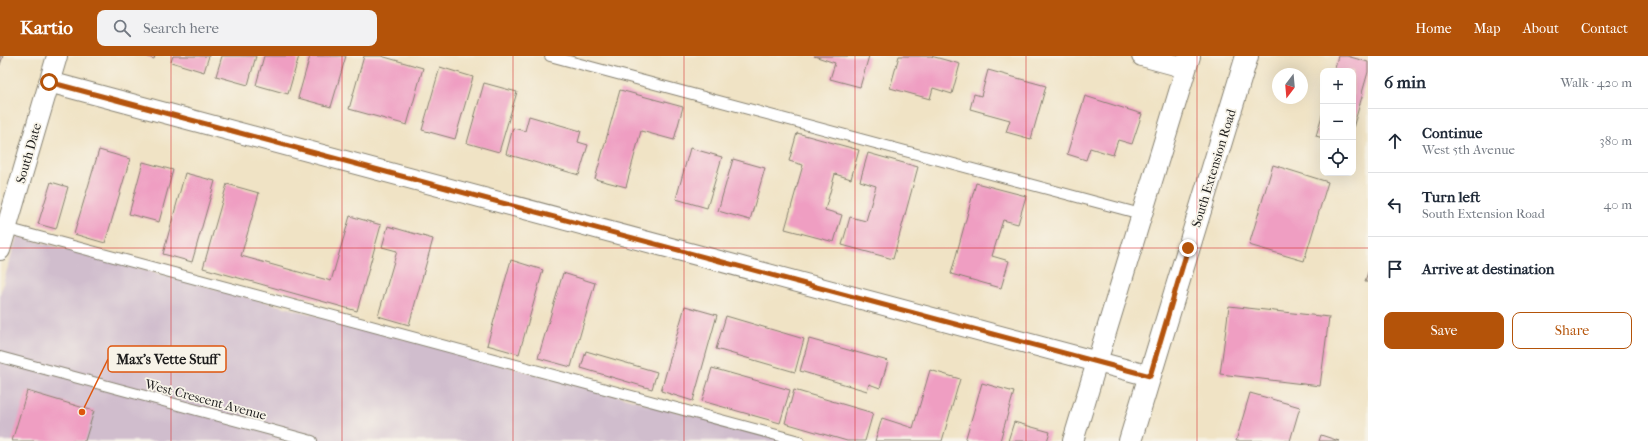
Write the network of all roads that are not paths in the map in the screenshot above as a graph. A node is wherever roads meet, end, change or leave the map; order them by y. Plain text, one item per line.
1 (57, 56) edge
2 (550, 56) edge
3 (1142, 56) edge
4 (1247, 56) edge
5 (1188, 62) edge
6 (49, 82) junction
7 (1141, 214) junction
8 (6, 228) junction
9 (0, 250) edge
10 (0, 357) edge
11 (1097, 361) junction
12 (1150, 376) junction
13 (312, 441) edge
14 (799, 441) edge
15 (1073, 441) edge
16 (1130, 441) edge

1 - 6 street, South Date
2 - 7 lane
3 - 5 street
4 - 12 street, South Extension Road
5 - 7 street
6 - 8 street, South Date
6 - 11 street
7 - 11 street
8 - 9 street, South Date
8 - 14 lane
10 - 13 lane, West Crescent Avenue
11 - 12 street
11 - 15 street
12 - 16 street, South Extension Road

